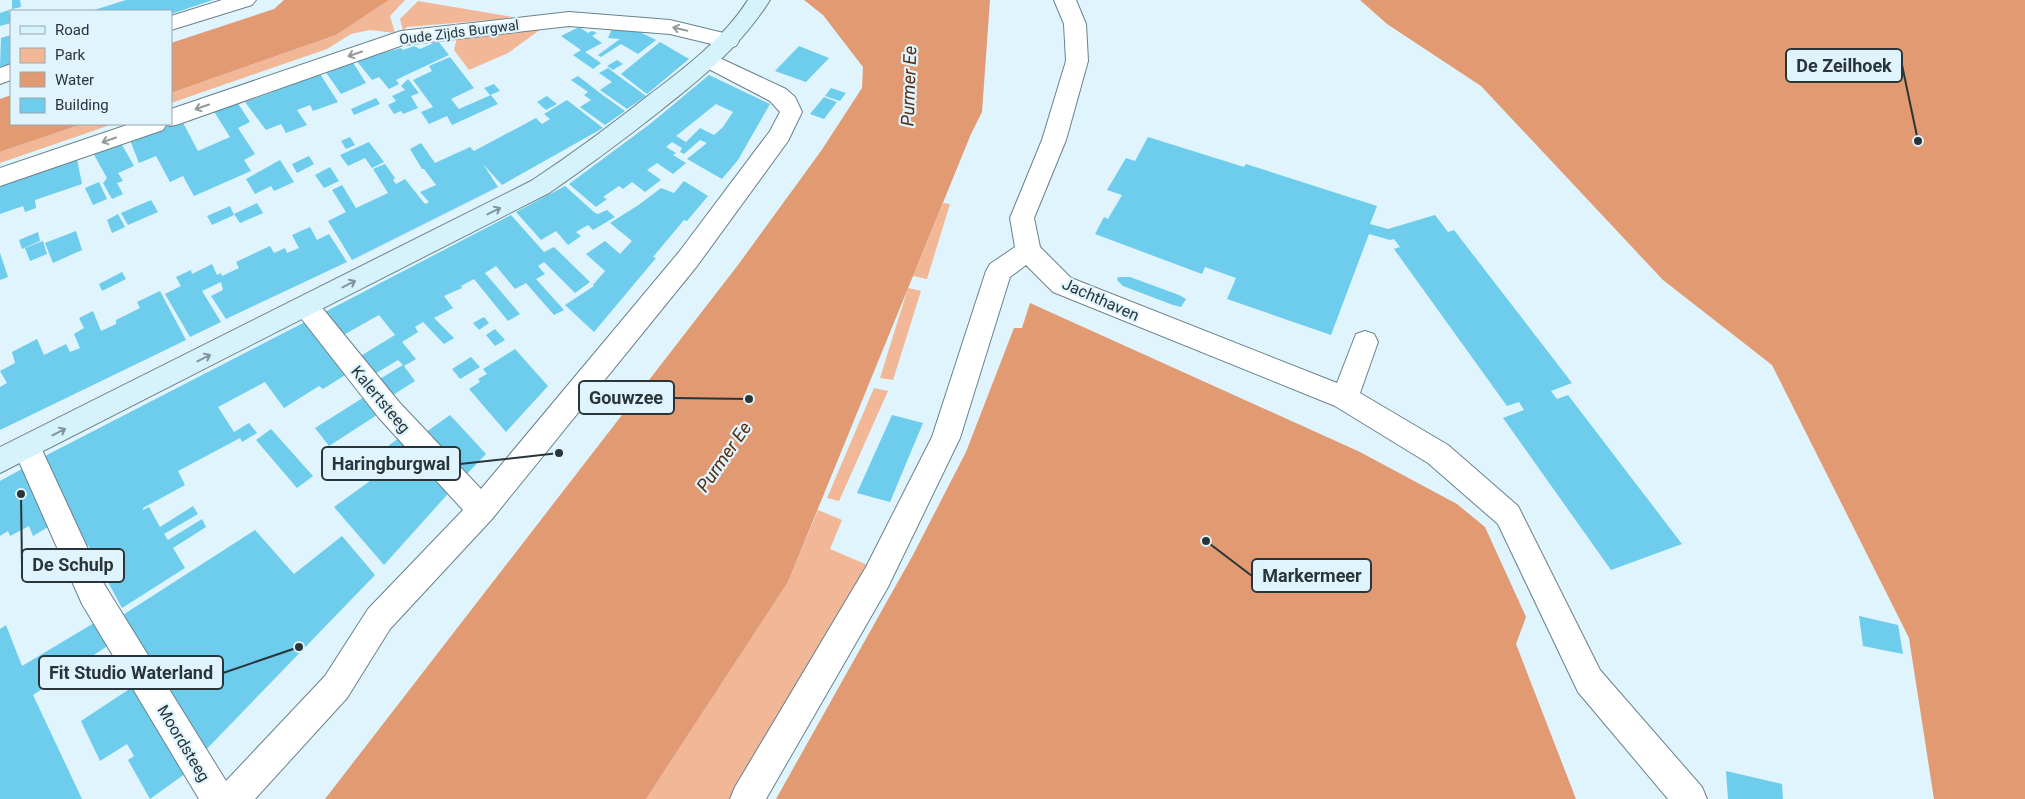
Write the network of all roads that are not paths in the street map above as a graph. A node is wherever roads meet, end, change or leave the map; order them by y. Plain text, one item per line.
1 (245, 0) edge
2 (759, 0) edge
3 (1065, 0) edge
4 (172, 23) edge
5 (728, 41) junction
6 (709, 60) junction
7 (172, 118) edge
8 (152, 125) edge
9 (0, 177) edge
10 (1028, 252) junction
11 (306, 306) junction
12 (1365, 342) dead end
13 (1345, 398) junction
14 (27, 448) junction
15 (0, 461) edge
16 (482, 510) junction
17 (218, 799) edge
18 (232, 799) edge
19 (747, 799) edge
20 (1690, 799) edge

1 - 4 street
2 - 5 street
3 - 10 street
5 - 6 street
5 -> 7 street, Oude Zijds Burgwal
11 -> 6 street
6 - 16 street
8 -> 9 street
10 - 13 street, Jachthaven
10 - 19 street
14 -> 11 street
11 - 16 street, Kalertsteeg
12 - 13 street
13 - 20 street, Jachthaven
14 - 15 street
14 - 17 street, Moordsteeg
16 - 18 street

